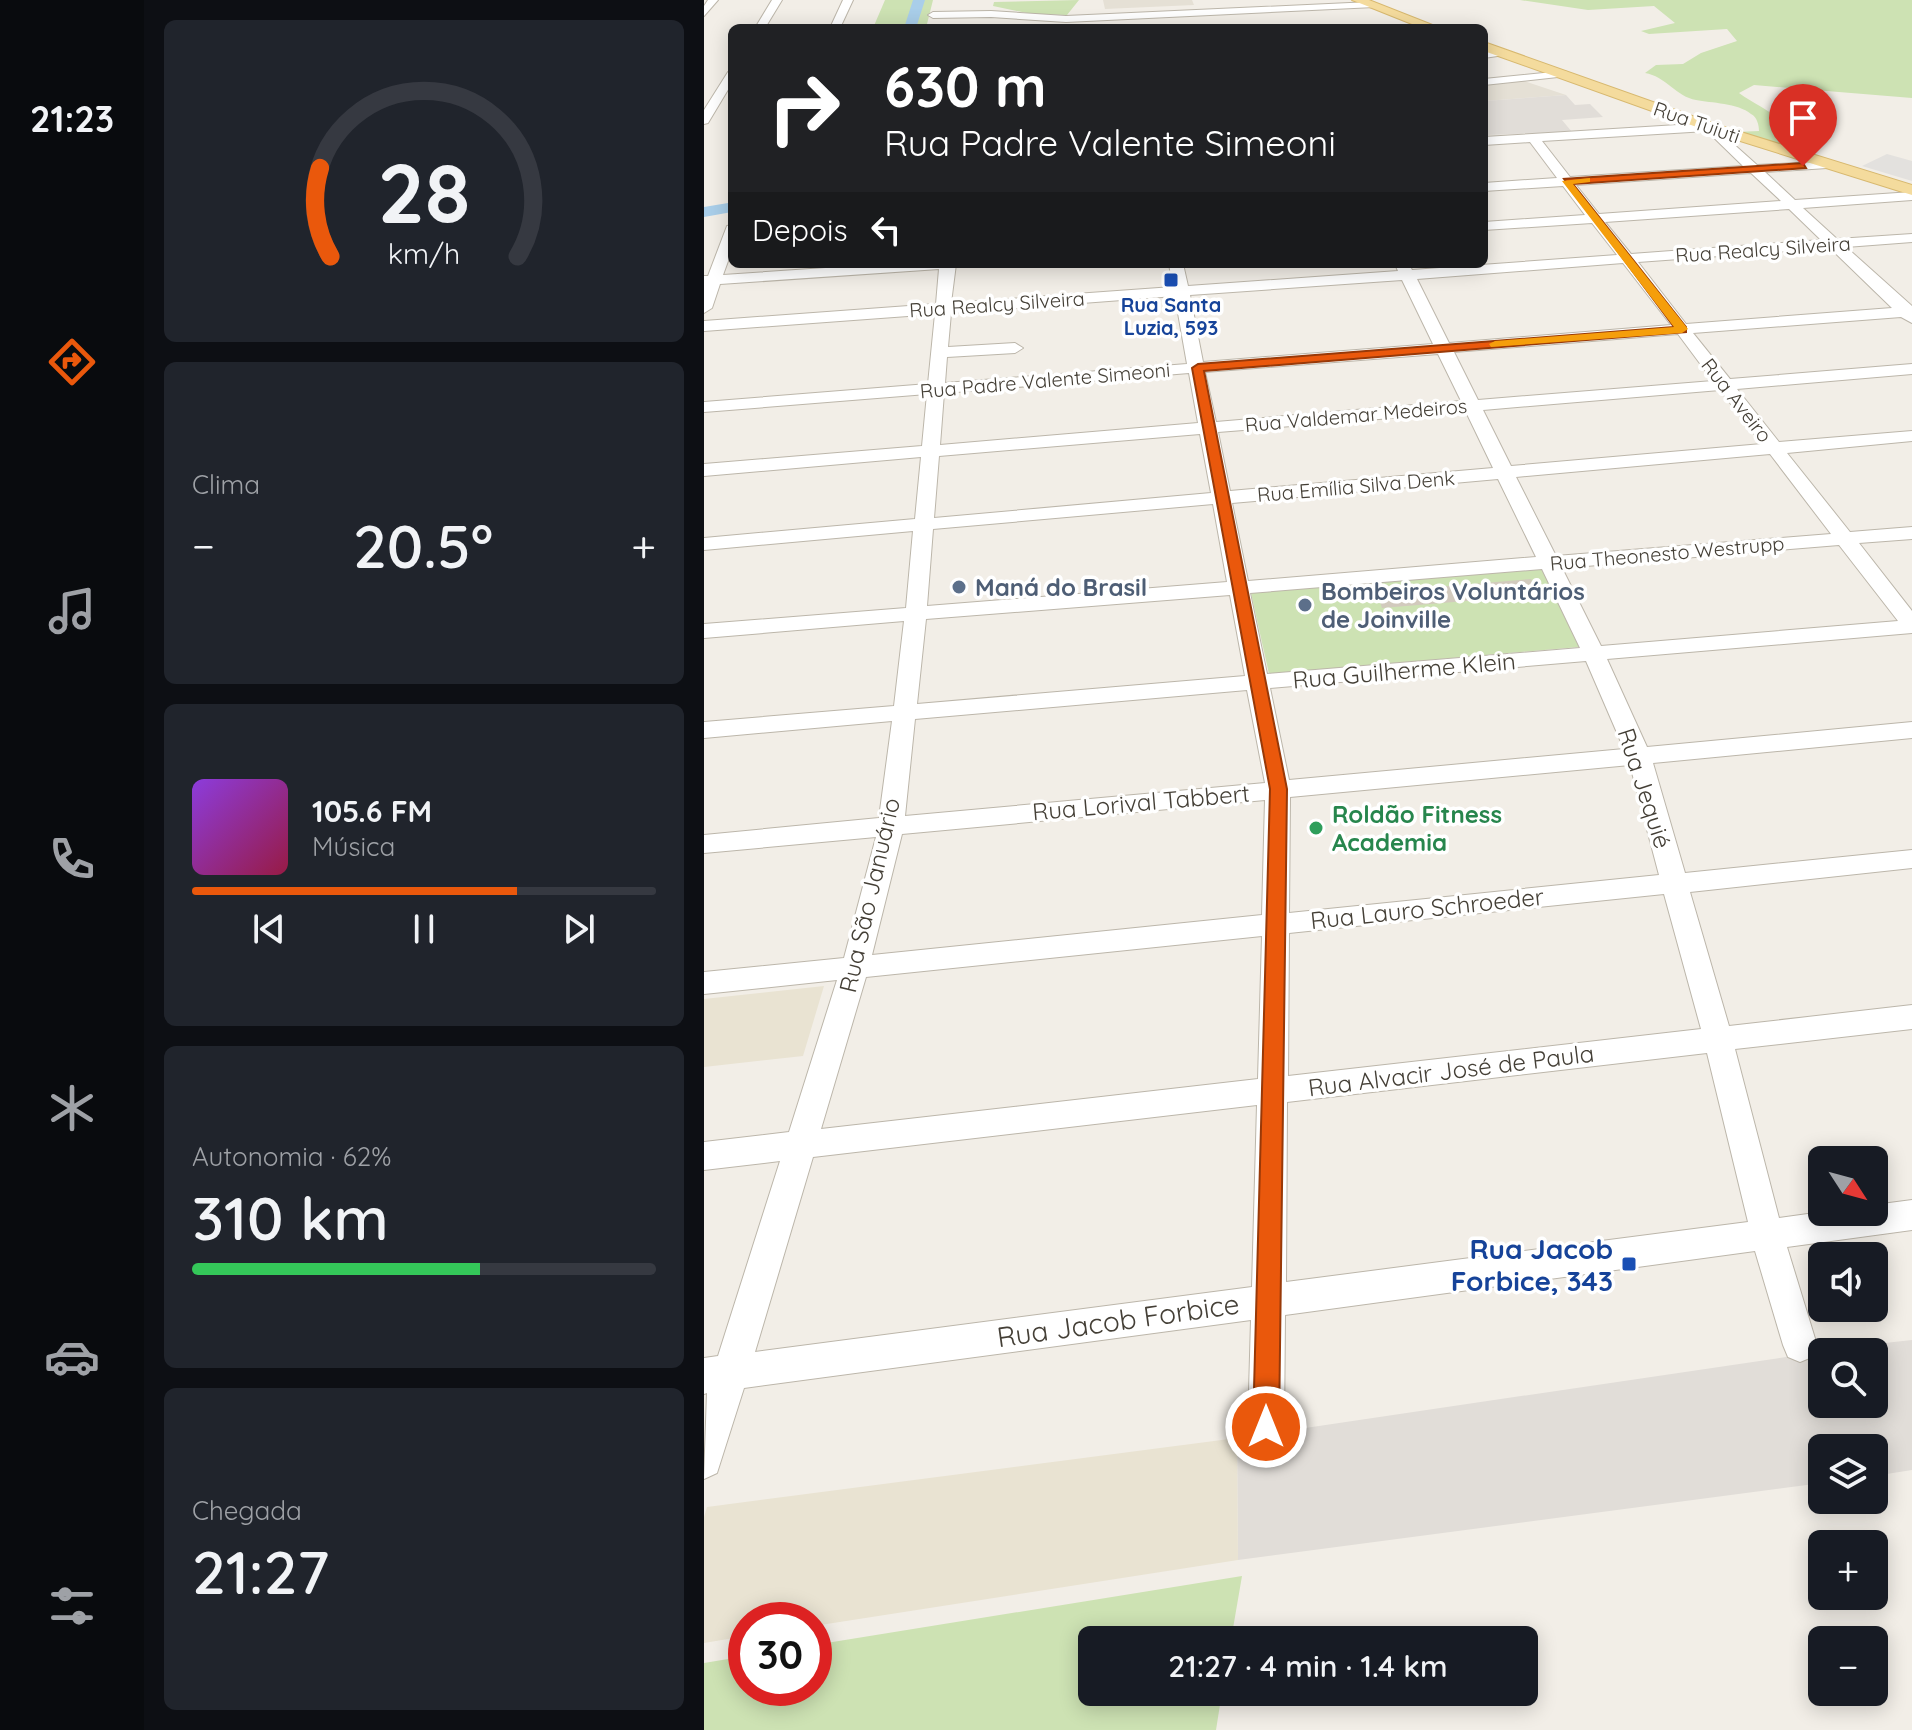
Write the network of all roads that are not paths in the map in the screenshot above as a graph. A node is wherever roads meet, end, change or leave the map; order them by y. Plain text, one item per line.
1 (713, 0) edge
2 (777, 0) edge
3 (848, 0) edge
4 (1358, 0) edge
5 (951, 2) dead end
6 (1371, 5) junction
7 (935, 9) junction
8 (704, 13) edge
9 (1116, 18) edge
10 (762, 24) edge
11 (837, 24) edge
12 (930, 24) edge
13 (1423, 24) edge
14 (1488, 47) edge
15 (1506, 54) junction
16 (1488, 55) edge
17 (1563, 74) junction
18 (728, 82) edge
19 (1488, 82) edge
20 (704, 120) edge
21 (1710, 127) junction
22 (1533, 138) junction
23 (1488, 141) edge
24 (1827, 164) junction
25 (1755, 169) junction
26 (1567, 181) junction
27 (1488, 187) edge
28 (1912, 190) edge
29 (1912, 196) edge
30 (1792, 204) junction
31 (1595, 218) junction
32 (1488, 226) edge
33 (727, 236) edge
34 (1912, 238) edge
35 (1834, 244) junction
36 (1627, 259) junction
37 (1488, 265) edge
38 (892, 268) edge
39 (948, 268) edge
40 (1177, 268) edge
41 (1427, 268) edge
42 (1405, 269) edge
43 (709, 281) edge
44 (1182, 291) junction
45 (704, 308) edge
46 (943, 308) junction
47 (1910, 314) edge
48 (704, 326) edge
49 (1682, 329) junction
50 (1015, 348) dead end
51 (1444, 348) junction
52 (939, 353) junction
53 (1198, 368) junction
54 (1912, 369) edge
55 (1725, 385) junction
56 (936, 389) junction
57 (1472, 406) junction
58 (704, 407) edge
59 (1209, 428) junction
60 (1912, 436) edge
61 (1775, 448) junction
62 (931, 451) junction
63 (704, 470) edge
64 (1505, 472) junction
65 (1223, 497) junction
66 (924, 524) junction
67 (1912, 533) edge
68 (1845, 539) junction
69 (704, 544) edge
70 (1550, 562) junction
71 (1241, 588) junction
72 (916, 614) junction
73 (1912, 626) edge
74 (704, 631) edge
75 (1594, 654) junction
76 (1260, 682) junction
77 (904, 713) junction
78 (704, 730) edge
79 (1912, 730) edge
80 (1639, 755) junction
81 (1278, 789) junction
82 (891, 826) junction
83 (704, 844) edge
84 (1912, 859) edge
85 (1675, 883) junction
86 (1275, 924) junction
87 (855, 968) junction
88 (704, 983) edge
89 (1912, 1017) edge
90 (1718, 1039) junction
91 (1271, 1091) junction
92 (801, 1145) junction
93 (704, 1156) edge
94 (1912, 1215) edge
95 (1767, 1234) junction
96 (1267, 1301) junction
97 (1800, 1345) dead end
98 (718, 1374) edge
99 (1266, 1427) dead end
100 (704, 1460) edge

1 - 8 street
2 - 10 street
3 - 11 street
4 - 6 main road
5 - 7 street
6 - 9 street
6 - 13 main road
7 - 9 street
7 - 12 street
14 - 15 main road, Rua Tuiuti
15 - 16 street
15 - 17 main road, Rua Tuiuti
17 - 19 street
17 - 21 main road, Rua Tuiuti
18 - 20 street
21 - 22 street
21 - 24 main road, Rua Tuiuti
21 - 25 street
22 - 23 street
22 - 26 street, Rua Aveiro
24 - 25 street
24 - 28 main road, Rua Tuiuti
25 - 26 street
25 - 30 street
26 - 27 street
26 - 31 street, Rua Aveiro
29 - 30 street
30 - 31 street
30 - 35 street
31 - 32 street
31 - 36 street, Rua Aveiro
33 - 43 street
34 - 35 street, Rua Realcy Silveira
35 - 36 street, Rua Realcy Silveira
35 - 47 street
36 - 37 street, Rua Realcy Silveira
36 - 49 street, Rua Aveiro
38 - 43 street
39 - 46 street, Rua São Januário
40 - 44 street
41 - 42 street, Rua Realcy Silveira
42 - 44 street, Rua Realcy Silveira
42 - 51 street, Rua Jequié
43 - 45 street
44 - 46 street, Rua Realcy Silveira
44 - 53 street
46 - 48 street, Rua Realcy Silveira
46 - 52 street, Rua São Januário
47 - 49 street, Rua Padre Valente Simeoni
49 - 51 street, Rua Padre Valente Simeoni
49 - 55 street, Rua Aveiro
50 - 52 street
51 - 53 street, Rua Padre Valente Simeoni
51 - 57 street, Rua Jequié
52 - 56 street, Rua São Januário
53 - 56 street, Rua Padre Valente Simeoni
53 - 59 street
54 - 55 street, Rua Valdemar Medeiros
55 - 57 street, Rua Valdemar Medeiros
55 - 61 street, Rua Aveiro
56 - 58 street, Rua Padre Valente Simeoni
56 - 62 street, Rua São Januário
57 - 59 street, Rua Valdemar Medeiros
57 - 64 street, Rua Jequié
59 - 62 street, Rua Valdemar Medeiros
59 - 65 street
60 - 61 street, Rua Emília Silva Denk
61 - 64 street, Rua Emília Silva Denk
61 - 68 street, Rua Aveiro
62 - 63 street, Rua Valdemar Medeiros
62 - 66 street, Rua São Januário
64 - 65 street, Rua Emília Silva Denk
64 - 70 street, Rua Jequié
65 - 66 street, Rua Emília Silva Denk
65 - 71 street
66 - 69 street, Rua Emília Silva Denk
66 - 72 street, Rua São Januário
67 - 68 street, Rua Theonesto Westrupp
68 - 70 street, Rua Theonesto Westrupp
68 - 73 street, Rua Aveiro
70 - 71 street, Rua Theonesto Westrupp
70 - 75 street, Rua Jequié
71 - 72 street, Rua Theonesto Westrupp
71 - 76 street
72 - 74 street, Rua Theonesto Westrupp
72 - 77 street, Rua São Januário
73 - 75 street, Rua Guilherme Klein
75 - 76 street, Rua Guilherme Klein
75 - 80 street, Rua Jequié
76 - 77 street, Rua Guilherme Klein
76 - 81 street
77 - 78 street, Rua Guilherme Klein
77 - 82 street, Rua São Januário
79 - 80 street, Rua Lorival Tabbert
80 - 81 street, Rua Lorival Tabbert
80 - 85 street, Rua Jequié
81 - 82 street, Rua Lorival Tabbert
81 - 86 street
82 - 83 street, Rua Lorival Tabbert
82 - 87 street, Rua São Januário
84 - 85 street, Rua Lauro Schroeder
85 - 86 street, Rua Lauro Schroeder
85 - 90 street, Rua Jequié
86 - 87 street, Rua Lauro Schroeder
86 - 91 street
87 - 88 street, Rua Lauro Schroeder
87 - 92 street, Rua São Januário
89 - 90 street, Rua Alvacir José de Paula
90 - 91 street, Rua Alvacir José de Paula
90 - 95 street, Rua Jequié
91 - 92 street, Rua Alvacir José de Paula
91 - 96 street
92 - 93 street, Rua Alvacir José de Paula
92 - 98 street, Rua São Januário
94 - 95 street, Rua Jacob Forbice
95 - 96 street, Rua Jacob Forbice
95 - 97 street, Rua Jequié
96 - 98 street, Rua Jacob Forbice
96 - 99 street
98 - 100 street, Rua São Januário

